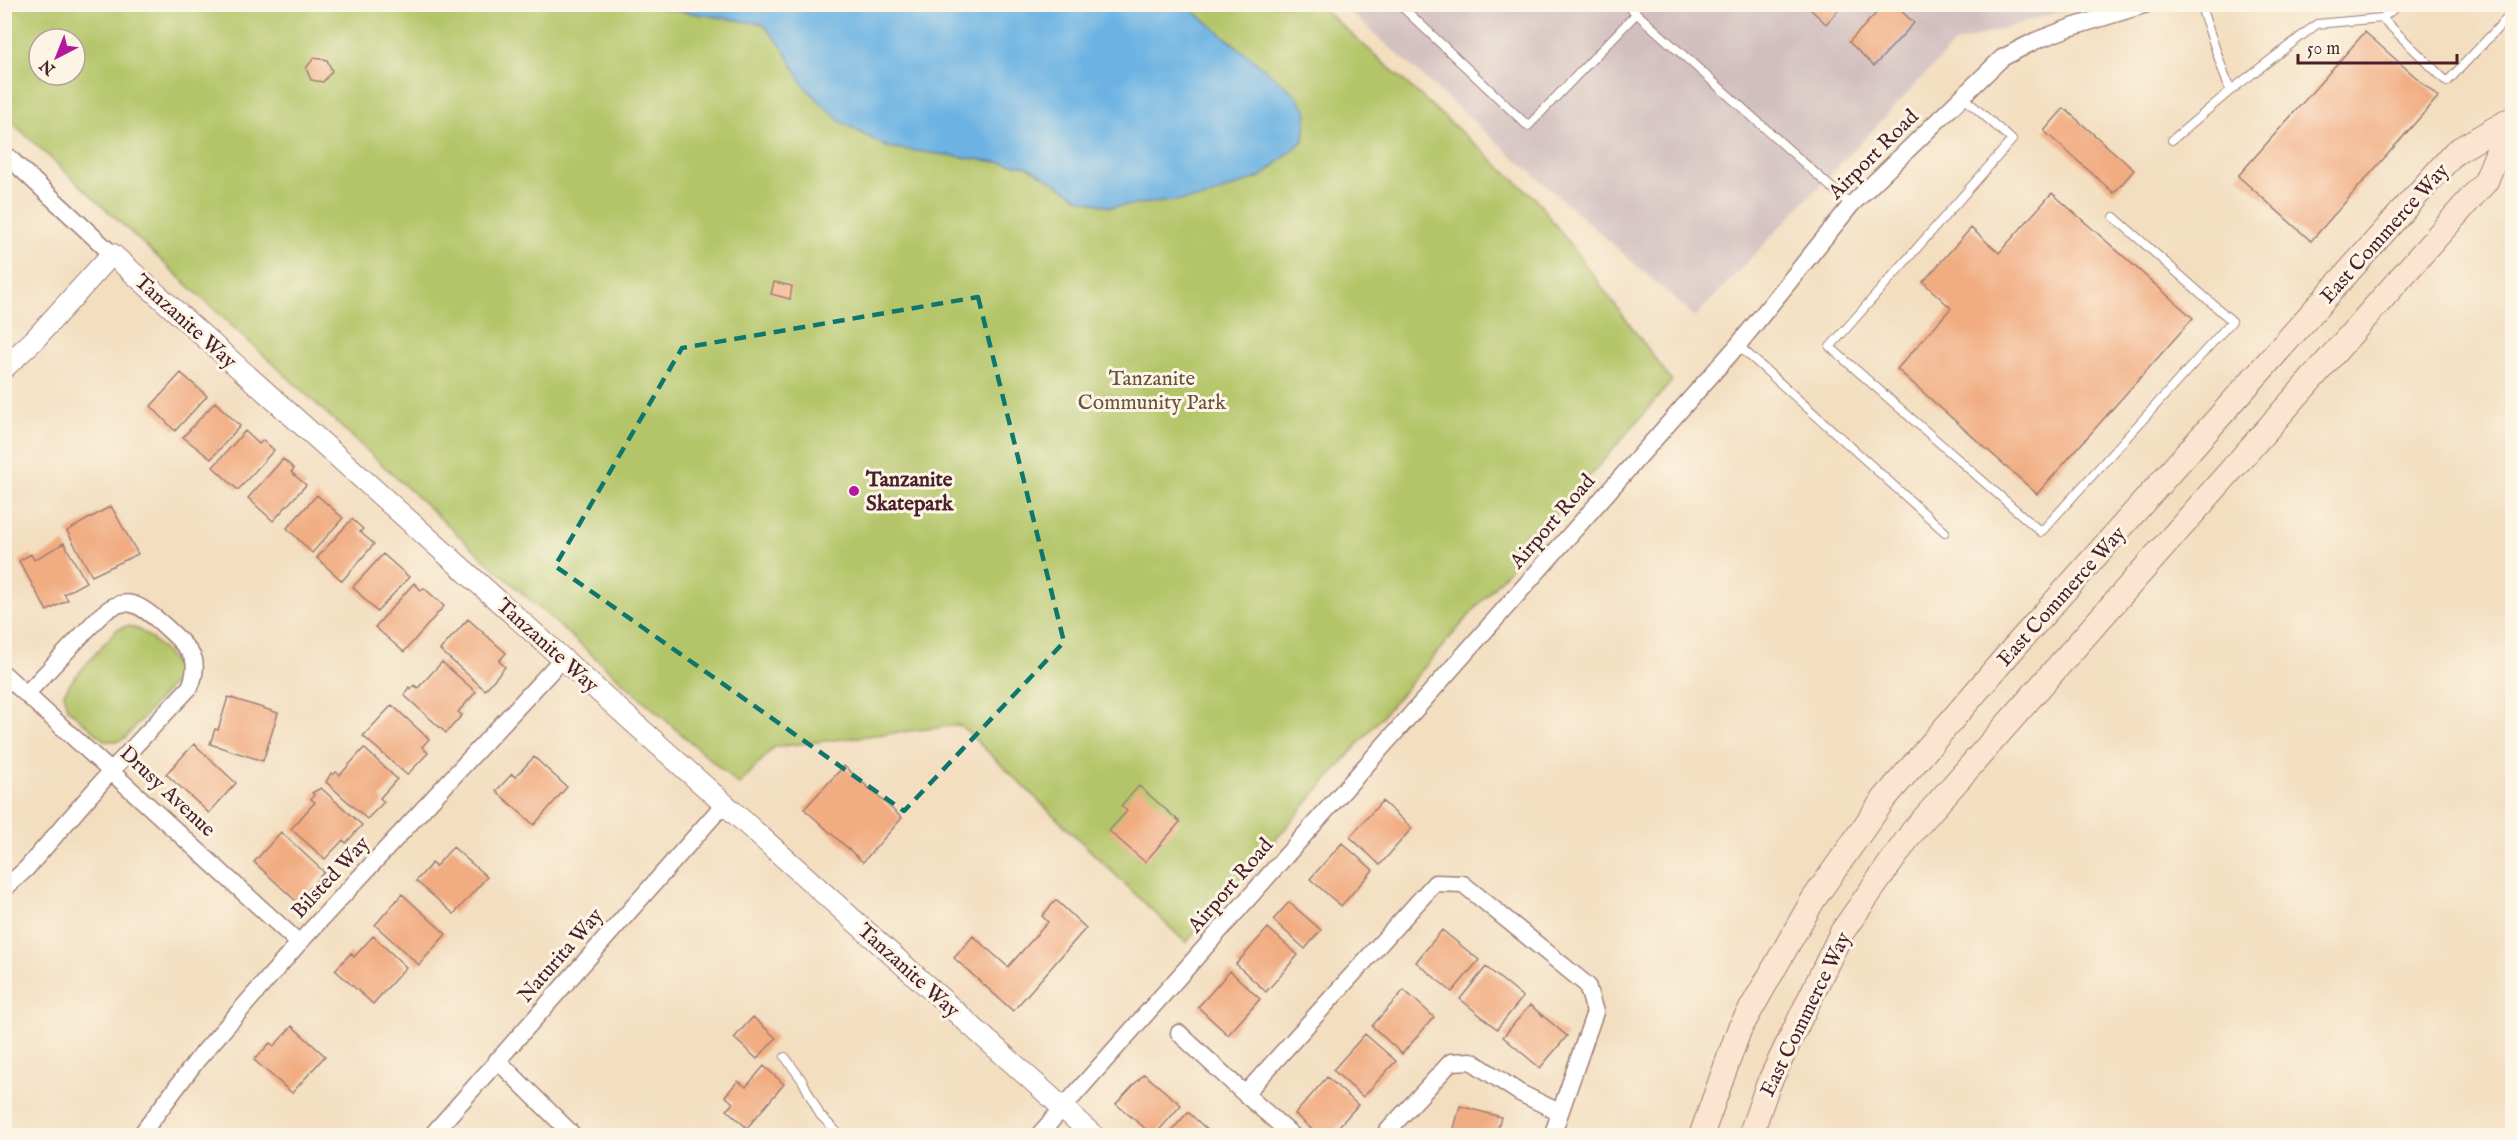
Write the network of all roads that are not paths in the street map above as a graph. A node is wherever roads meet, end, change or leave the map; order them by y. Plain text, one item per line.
1 (1399, 4) edge
2 (1626, 4) edge
3 (2200, 4) edge
4 (2400, 4) edge
5 (2144, 5) edge
6 (2512, 13) edge
7 (1636, 14) junction
8 (2382, 18) junction
9 (2230, 91) junction
10 (1963, 97) junction
11 (2511, 121) edge
12 (2172, 140) dead end
13 (4, 153) edge
14 (1851, 204) junction
15 (2114, 217) dead end
16 (112, 254) junction
17 (1738, 345) junction
18 (4, 368) edge
19 (1945, 532) dead end
20 (563, 658) junction
21 (4, 674) edge
22 (27, 693) junction
23 (112, 770) junction
24 (723, 804) junction
25 (4, 889) edge
26 (299, 943) junction
27 (1179, 1033) dead end
28 (784, 1057) dead end
29 (497, 1060) junction
30 (1245, 1094) junction
31 (1062, 1108) junction
32 (1559, 1112) junction
33 (140, 1136) edge
34 (431, 1136) edge
35 (574, 1136) edge
36 (841, 1136) edge
37 (1038, 1136) edge
38 (1094, 1136) edge
39 (1293, 1136) edge
40 (1383, 1136) edge
41 (1552, 1136) edge
42 (1701, 1136) edge
43 (1750, 1136) edge

1 - 7 lane
2 - 7 lane
3 - 9 lane
4 - 8 lane
5 - 10 street, Airport Road
6 - 8 lane
7 - 14 lane
8 - 9 lane
9 - 12 lane
10 - 14 street, Airport Road
10 - 15 lane
11 - 42 main road, East Commerce Way
11 - 43 main road, East Commerce Way
13 - 16 street, Tanzanite Way
14 - 17 street, Airport Road
16 - 18 street
16 - 20 street, Tanzanite Way
17 - 19 lane
17 - 31 street, Airport Road
20 - 24 street, Tanzanite Way
20 - 26 street, Bilsted Way
21 - 22 street, Drusy Avenue
22 - 23 street, Drusy Avenue
22 - 23 street
23 - 25 street
23 - 26 street, Drusy Avenue
24 - 29 street, Naturita Way
24 - 31 street, Tanzanite Way
26 - 33 street, Bilsted Way
27 - 30 street
28 - 36 lane
29 - 34 street, Naturita Way
29 - 35 street
30 - 32 street
30 - 39 street
31 - 37 street, Airport Road
31 - 38 street, Tanzanite Way
32 - 40 street
32 - 41 street

